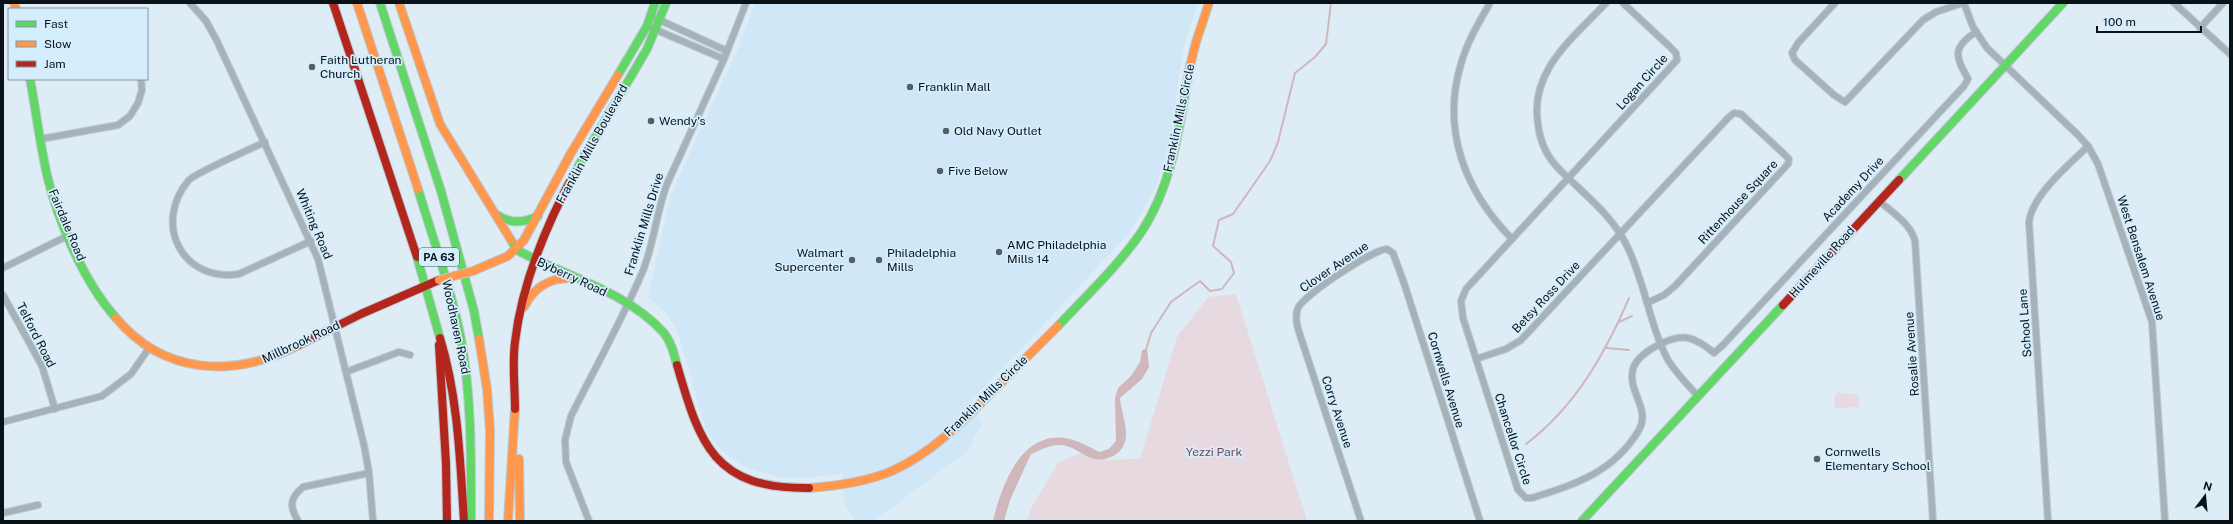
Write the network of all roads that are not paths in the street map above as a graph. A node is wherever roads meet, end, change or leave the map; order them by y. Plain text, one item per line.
1 (190, 3) edge
2 (333, 3) edge
3 (357, 3) edge
4 (380, 3) edge
5 (399, 3) edge
6 (656, 3) edge
7 (666, 3) edge
8 (746, 3) edge
9 (1209, 3) edge
10 (1490, 3) edge
11 (1606, 3) edge
12 (1623, 3) edge
13 (1835, 3) edge
14 (1963, 3) edge
15 (2063, 3) edge
16 (2174, 3) edge
17 (2223, 3) edge
18 (651, 16) junction
19 (661, 21) junction
20 (647, 26) junction
21 (2200, 28) junction
22 (657, 30) junction
23 (1976, 32) junction
24 (727, 51) junction
25 (2230, 54) edge
26 (724, 59) junction
27 (2004, 65) junction
28 (30, 80) edge
29 (141, 80) edge
30 (42, 140) junction
31 (265, 142) junction
32 (2088, 146) junction
33 (1568, 178) junction
34 (1879, 201) junction
35 (494, 213) junction
36 (538, 216) junction
37 (1621, 234) junction
38 (69, 235) junction
39 (1512, 239) junction
40 (311, 241) junction
41 (1387, 249) joint
42 (517, 250) junction
43 (533, 260) junction
44 (3, 268) edge
45 (576, 279) junction
46 (426, 285) junction
47 (3, 294) edge
48 (1647, 303) junction
49 (627, 304) junction
50 (1298, 310) joint
51 (519, 319) junction
52 (334, 326) junction
53 (440, 338) junction
54 (1661, 345) junction
55 (149, 348) junction
56 (1714, 353) joint
57 (410, 355) dead end
58 (1476, 359) junction
59 (346, 372) junction
60 (1698, 395) junction
61 (515, 408) junction
62 (55, 409) junction
63 (3, 422) edge
64 (368, 473) junction
65 (38, 505) dead end
66 (3, 513) edge
67 (298, 521) edge
68 (373, 521) edge
69 (447, 521) edge
70 (464, 521) edge
71 (471, 521) edge
72 (488, 521) edge
73 (508, 521) edge
74 (520, 521) edge
75 (589, 521) edge
76 (1361, 521) edge
77 (1480, 521) edge
78 (1582, 521) edge
79 (1933, 521) edge
80 (2048, 521) edge
81 (2166, 521) edge

1 - 31 street, Whiting Road
2 - 46 main road, Woodhaven Road
3 - 71 main road, Woodhaven Road / PA 63
4 - 72 main road, Woodhaven Road / PA 63
5 - 35 main road
6 - 18 main road, Franklin Mills Boulevard
7 - 19 main road, Franklin Mills Boulevard
8 - 24 street, Franklin Mills Drive
9 - 49 main road, Franklin Mills Circle
10 - 39 street
11 - 33 street
12 - 33 street, Logan Circle
13 - 14 street
14 - 23 street, West Bensalem Avenue
15 - 27 main road, Hulmeville Road
16 - 21 street
17 - 21 street
18 - 19 street
18 - 20 main road, Franklin Mills Boulevard
19 - 22 main road, Franklin Mills Boulevard
19 - 24 street
20 - 22 street
20 - 36 main road, Franklin Mills Boulevard
21 - 25 street
22 - 26 street
22 - 43 main road, Franklin Mills Boulevard
23 - 27 street, West Bensalem Avenue
23 - 56 street, Academy Drive
24 - 26 street, Franklin Mills Drive
26 - 49 street, Franklin Mills Drive
27 - 32 street, West Bensalem Avenue
27 - 34 main road, Hulmeville Road
28 - 30 main road, Fairdale Road
29 - 30 street
30 - 38 main road, Fairdale Road
31 - 40 street, Whiting Road
31 - 40 street
32 - 80 street, School Lane
32 - 81 street, West Bensalem Avenue
33 - 37 street
33 - 39 street, Chancellor Circle
34 - 60 main road, Hulmeville Road
34 - 79 street, Rosalie Avenue
35 - 36 main road
35 - 42 main road
36 - 42 main road, Franklin Mills Boulevard
37 - 48 street
37 - 48 street, Rittenhouse Square
37 - 58 street, Betsy Ross Drive
38 - 44 street
38 - 55 main road, Fairdale Road
39 - 58 street, Chancellor Circle
40 - 52 street, Whiting Road
41 - 50 street, Clover Avenue
41 - 77 street, Cornwells Avenue
42 - 43 main road, Byberry Road
42 - 46 main road, Millbrook Road, bridge
43 - 45 main road, Byberry Road
43 - 51 main road
45 - 49 main road, Byberry Road
45 - 51 main road
46 - 52 main road, Millbrook Road
46 - 53 main road, Woodhaven Road
47 - 62 street, Telford Road
48 - 54 street
49 - 75 street, Franklin Mills Drive
50 - 76 street, Corry Avenue
51 - 61 main road
52 - 55 main road, Millbrook Road
52 - 59 street, Whiting Road
53 - 69 main road
53 - 70 main road
54 - 56 street, Chancellor Circle
54 - 58 street, Chancellor Circle
54 - 60 street
55 - 62 street
57 - 59 street
59 - 64 street, Whiting Road
60 - 78 main road, Hulmeville Road
61 - 73 main road
61 - 74 main road
62 - 63 street
64 - 67 street
64 - 68 street, Whiting Road
65 - 66 street

